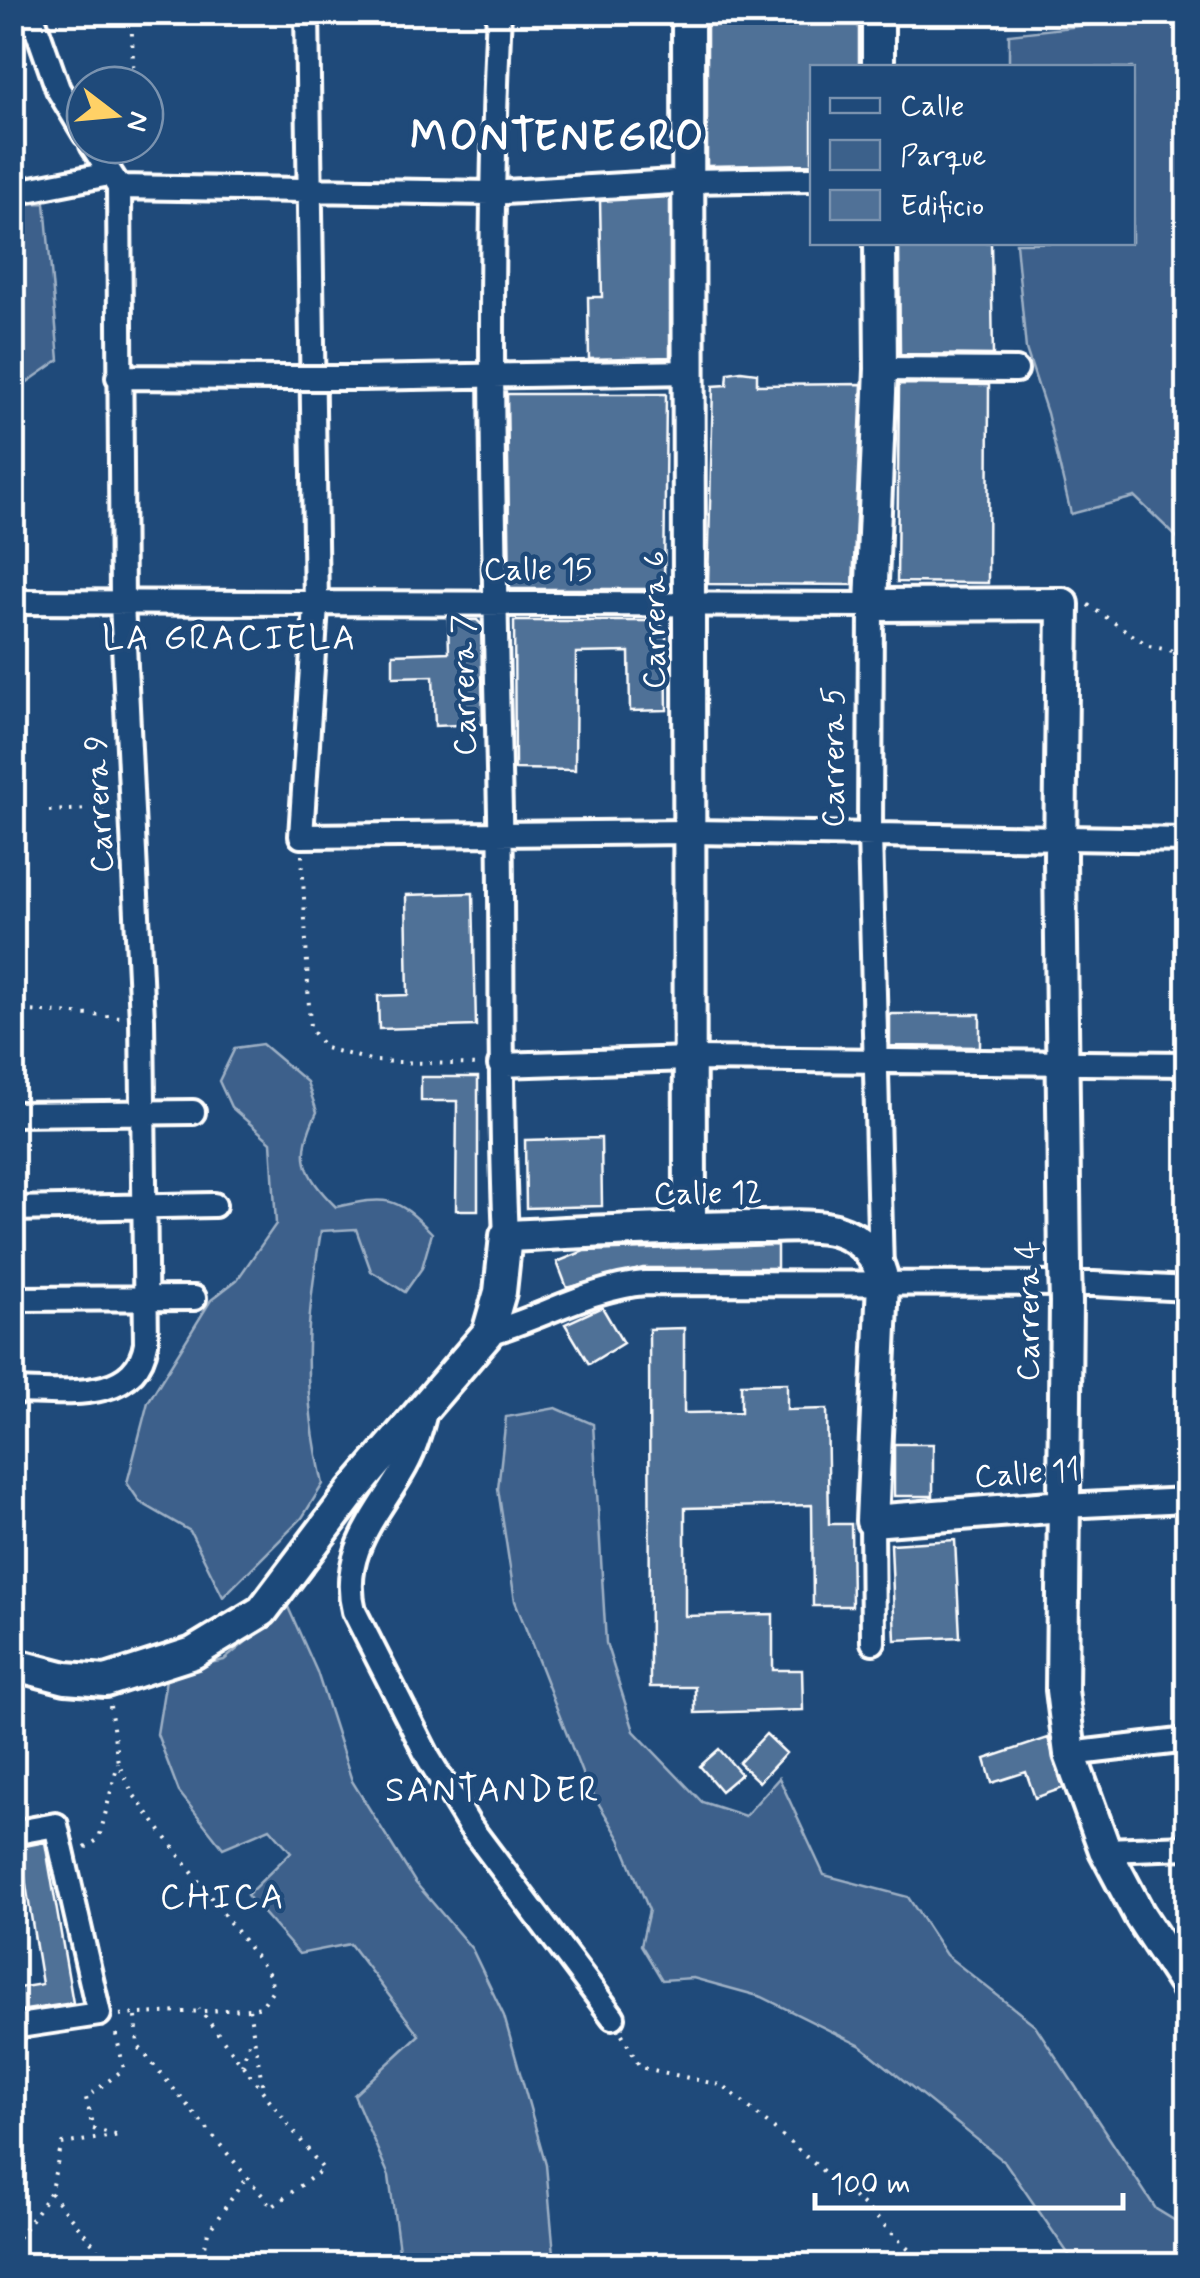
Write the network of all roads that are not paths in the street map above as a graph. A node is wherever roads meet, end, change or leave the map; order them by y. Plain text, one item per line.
1 (31, 12) edge
2 (307, 12) edge
3 (499, 12) edge
4 (688, 12) edge
5 (878, 12) edge
6 (878, 65) edge
7 (65, 101) edge
8 (105, 165) edge
9 (810, 179) edge
10 (114, 180) junction
11 (690, 181) junction
12 (310, 190) junction
13 (12, 193) edge
14 (490, 193) junction
15 (880, 245) edge
16 (881, 369) junction
17 (1016, 370) dead end
18 (691, 372) junction
19 (118, 377) junction
20 (492, 378) junction
21 (12, 602) edge
22 (122, 603) junction
23 (496, 604) junction
24 (1064, 604) joint
25 (872, 605) junction
26 (316, 606) junction
27 (690, 606) junction
28 (690, 832) junction
29 (870, 834) junction
30 (501, 835) junction
31 (1060, 837) junction
32 (1188, 840) edge
33 (690, 1059) junction
34 (1061, 1061) junction
35 (876, 1063) junction
36 (1188, 1064) edge
37 (500, 1065) junction
38 (142, 1112) junction
39 (192, 1112) dead end
40 (12, 1114) edge
41 (214, 1205) dead end
42 (141, 1207) junction
43 (12, 1209) edge
44 (690, 1227) junction
45 (506, 1236) junction
46 (882, 1277) junction
47 (1188, 1288) edge
48 (143, 1297) junction
49 (194, 1298) dead end
50 (12, 1299) edge
51 (488, 1332) junction
52 (12, 1391) edge
53 (426, 1404) junction
54 (1188, 1500) edge
55 (1062, 1506) junction
56 (872, 1521) junction
57 (873, 1642) dead end
58 (12, 1664) edge
59 (1188, 1740) edge
60 (1070, 1754) junction
61 (12, 1833) edge
62 (1188, 1847) edge
63 (1106, 1850) junction
64 (1188, 1989) edge
65 (613, 2017) road end
66 (12, 2026) edge

1 - 7 street
2 - 12 street
3 - 14 street, Carrera 7
4 - 11 main road, Carrera 6
5 - 6 main road
8 - 10 street
9 - 11 street
10 - 12 street
10 - 13 street
10 - 19 street, Carrera 9
11 - 14 street
11 - 18 main road, Carrera 6
12 - 14 street
12 - 26 street
14 - 20 street, Carrera 7
15 - 16 main road, Carrera 5
16 - 17 street
16 - 25 main road, Carrera 5
18 - 20 street
18 - 27 main road, Carrera 6
19 - 20 street, bridge
19 - 22 street, Carrera 9
20 - 23 street, Carrera 7
21 - 22 street, Calle 15
22 - 26 street, Calle 15
22 - 38 street, Carrera 9
23 - 26 street, Calle 15
23 - 27 street, Calle 15
23 - 30 street, Carrera 7
24 - 25 main road, Calle 15
24 - 31 main road, Carrera 4
25 - 27 street, Calle 15
25 - 29 street, Carrera 5
26 - 30 street
27 - 28 main road, Carrera 6
28 - 29 street
28 - 30 street
28 - 33 main road, Carrera 6
29 - 31 street
29 - 35 street, Carrera 5
30 - 37 street, Carrera 7
31 - 32 street
31 - 34 main road, Carrera 4
33 - 35 street
33 - 37 street
33 - 44 main road, Carrera 6
34 - 35 street
34 - 36 street
34 - 55 main road, Carrera 4, bridge
35 - 46 street, Carrera 5
37 - 45 street, Carrera 7
38 - 39 street
38 - 40 street
38 - 42 street, Carrera 9
41 - 42 street
42 - 43 street
42 - 48 street, Carrera 9
44 - 45 main road, Calle 12
44 - 46 main road, Calle 12
45 - 51 main road
46 - 47 street
46 - 51 street
46 - 56 main road, Carrera 5
48 - 49 street
48 - 50 street
48 - 52 street, Carrera 9
51 - 53 main road
53 - 58 main road
53 - 65 street
54 - 55 street, Calle 11
55 - 56 main road, Calle 11
55 - 60 main road, Carrera 4
56 - 57 street, Carrera 5
59 - 60 street
60 - 63 main road, Carrera 4
61 - 66 street
62 - 63 street
63 - 64 main road, Carrera 4

